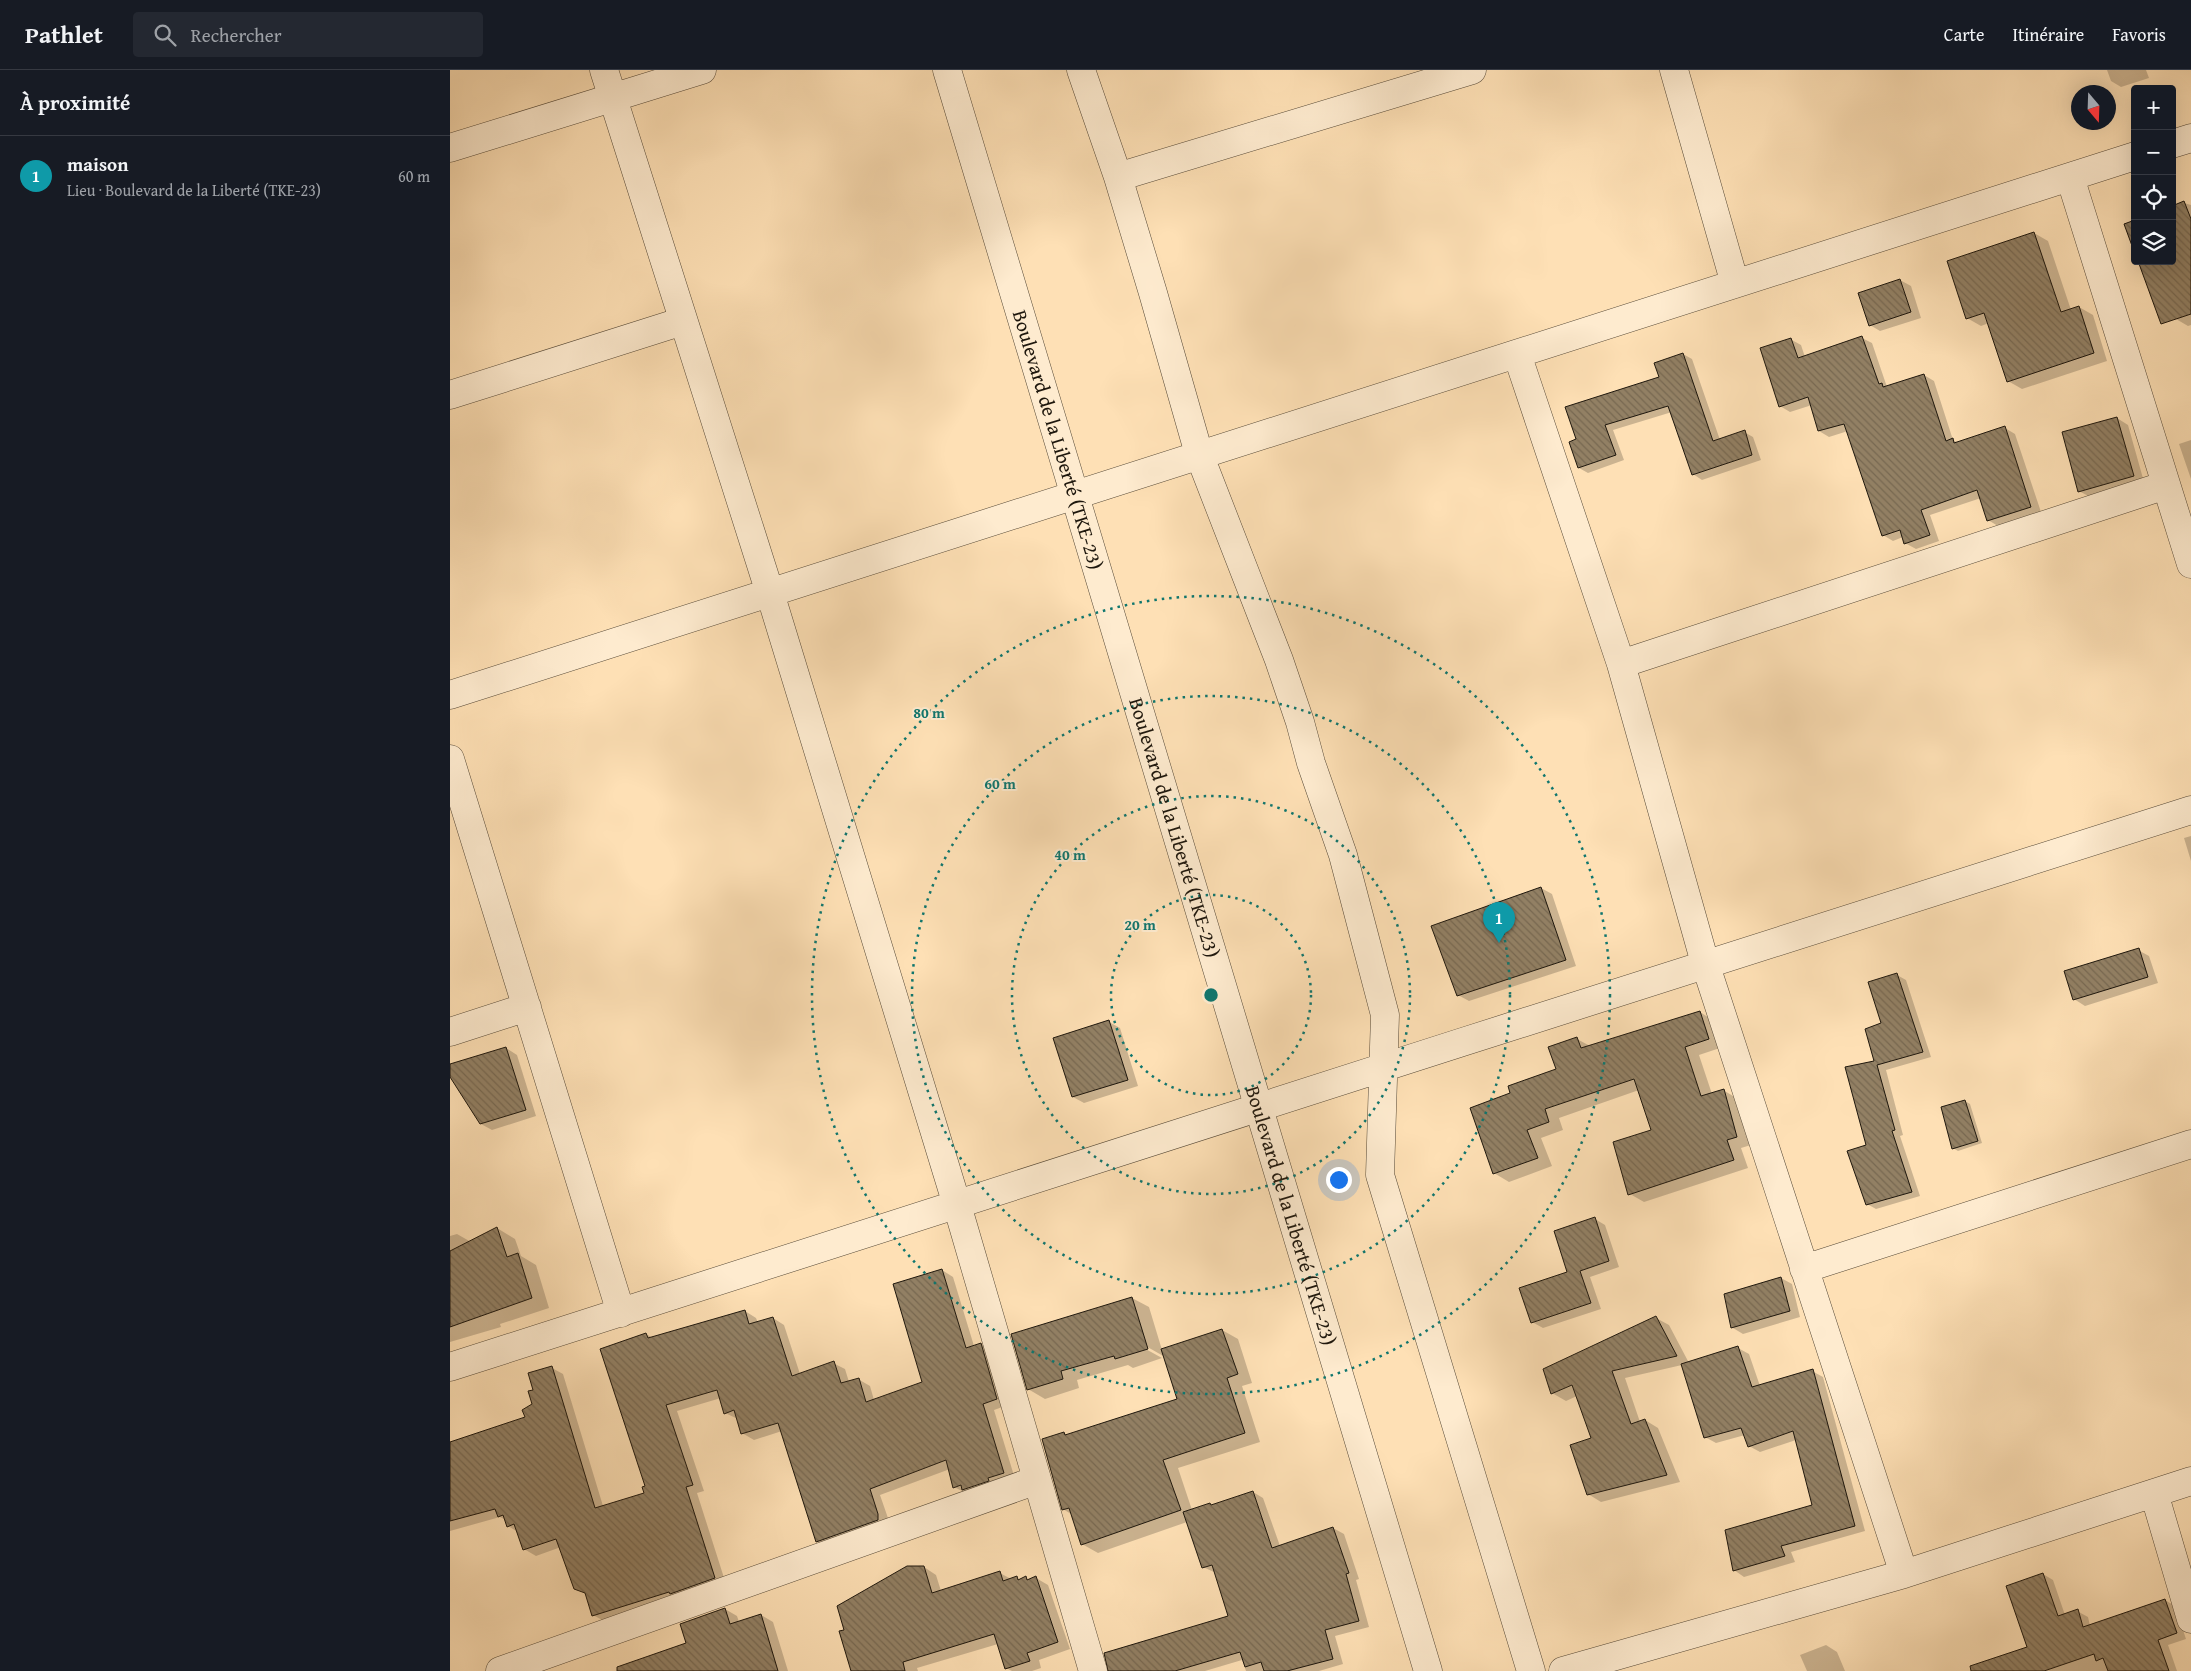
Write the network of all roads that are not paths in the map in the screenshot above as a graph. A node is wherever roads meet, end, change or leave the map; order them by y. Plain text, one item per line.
1 (604, 70) edge
2 (702, 70) edge
3 (947, 70) edge
4 (1081, 70) edge
5 (1472, 70) edge
6 (1674, 70) edge
7 (1400, 80) edge
8 (612, 98) junction
9 (2191, 138) edge
10 (2176, 143) edge
11 (450, 148) edge
12 (2131, 157) edge
13 (1118, 177) junction
14 (2070, 177) junction
15 (1735, 284) junction
16 (683, 322) junction
17 (1517, 354) junction
18 (450, 395) edge
19 (1199, 454) junction
20 (2166, 485) junction
21 (1074, 494) junction
22 (2191, 564) edge
23 (770, 593) junction
24 (1620, 664) junction
25 (450, 695) edge
26 (450, 759) edge
27 (2191, 810) edge
28 (1705, 963) junction
29 (527, 1007) junction
30 (450, 1032) edge
31 (1383, 1069) junction
32 (1259, 1109) junction
33 (2191, 1144) edge
34 (957, 1205) junction
35 (1804, 1269) junction
36 (621, 1313) junction
37 (450, 1367) edge
38 (1037, 1480) junction
39 (2191, 1481) edge
40 (2154, 1493) junction
41 (1904, 1574) junction
42 (2191, 1619) edge
43 (500, 1671) edge
44 (1093, 1671) edge
45 (1428, 1671) edge
46 (1532, 1671) edge
47 (1563, 1671) edge

1 - 8 street
2 - 8 street
3 - 21 street, Boulevard de la Liberté (TKE-23)
4 - 13 street
5 - 7 street
6 - 15 street
7 - 13 street
8 - 11 street
8 - 16 street
9 - 10 street
12 - 14 street
13 - 19 street
14 - 15 street
14 - 20 street
15 - 17 street
16 - 18 street
16 - 23 street
17 - 19 street
17 - 24 street
19 - 21 street
19 - 31 street
20 - 22 street
20 - 24 street
21 - 23 street
21 - 32 street, Boulevard de la Liberté (TKE-23)
23 - 25 street
23 - 34 street
24 - 28 street
26 - 29 street
27 - 28 street
28 - 31 street
28 - 35 street
29 - 30 street
29 - 36 street
31 - 32 street
31 - 46 street
32 - 34 street
32 - 45 street, Boulevard de la Liberté (TKE-23)
33 - 35 street
34 - 36 street
34 - 38 street
35 - 41 street
36 - 37 street
38 - 43 street
38 - 44 street
39 - 40 street
40 - 41 street
40 - 42 street
41 - 47 street

